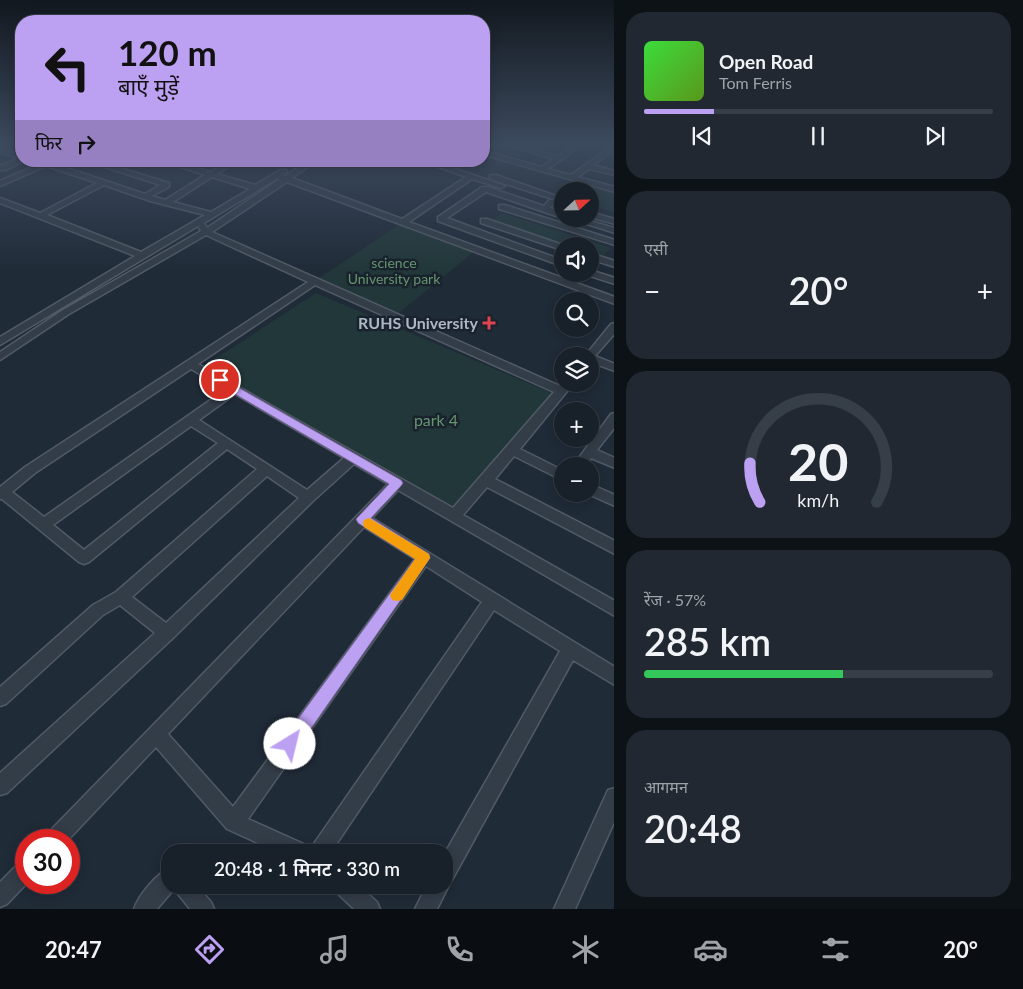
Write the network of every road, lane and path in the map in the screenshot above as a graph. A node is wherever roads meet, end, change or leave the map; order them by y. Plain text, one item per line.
1 (96, 186) edge
2 (119, 186) edge
3 (163, 186) edge
4 (191, 186) edge
5 (251, 186) edge
6 (275, 186) edge
7 (306, 186) edge
8 (456, 186) edge
9 (504, 186) edge
10 (521, 186) edge
11 (601, 186) edge
12 (256, 188) joint
13 (614, 190) edge
14 (148, 195) junction
15 (554, 197) edge
16 (514, 198) junction
17 (0, 200) edge
18 (167, 202) junction
19 (552, 202) joint
20 (545, 209) junction
21 (554, 210) edge
22 (599, 211) edge
23 (493, 214) junction
24 (213, 215) junction
25 (614, 215) edge
26 (40, 216) junction
27 (599, 217) edge
28 (614, 222) edge
29 (200, 223) junction
30 (402, 223) junction
31 (599, 226) edge
32 (470, 230) junction
33 (614, 231) edge
34 (206, 232) junction
35 (554, 243) edge
36 (614, 244) edge
37 (532, 252) junction
38 (144, 256) junction
39 (544, 256) junction
40 (599, 259) edge
41 (554, 260) edge
42 (614, 265) edge
43 (518, 266) junction
44 (530, 270) junction
45 (599, 276) edge
46 (603, 277) junction
47 (315, 281) junction
48 (614, 281) edge
49 (614, 301) edge
50 (614, 326) edge
51 (610, 337) edge
52 (0, 342) edge
53 (599, 348) edge
54 (0, 357) edge
55 (599, 361) edge
56 (191, 364) junction
57 (614, 368) edge
58 (554, 383) edge
59 (234, 389) junction
60 (560, 392) edge
61 (190, 420) junction
62 (614, 420) edge
63 (227, 443) junction
64 (512, 450) junction
65 (589, 452) junction
66 (585, 457) edge
67 (353, 458) junction
68 (614, 464) edge
69 (266, 469) junction
70 (554, 471) edge
71 (486, 480) junction
72 (397, 483) junction
73 (1, 493) edge
74 (599, 493) edge
75 (308, 497) junction
76 (614, 500) edge
77 (454, 516) junction
78 (362, 519) junction
79 (43, 525) junction
80 (614, 548) edge
81 (424, 558) junction
82 (121, 597) junction
83 (492, 600) junction
84 (614, 609) edge
85 (167, 633) junction
86 (570, 650) junction
87 (614, 677) edge
88 (0, 698) edge
89 (157, 735) junction
90 (0, 786) edge
91 (614, 797) edge
92 (234, 822) junction
93 (66, 829) edge
94 (282, 844) edge
95 (325, 844) edge
96 (453, 859) edge
97 (15, 881) edge
98 (161, 889) edge
99 (190, 894) edge
100 (353, 894) edge
101 (433, 894) edge
102 (0, 896) edge
103 (144, 909) edge
104 (204, 909) edge
105 (370, 909) edge
106 (425, 909) edge
107 (564, 909) edge

1 - 26 street
2 - 14 street
3 - 14 street
4 - 18 street
5 - 12 street
6 - 34 street
7 - 30 street
8 - 30 street
9 - 19 street
10 - 15 street
11 - 13 street
12 - 24 street
14 - 18 street
16 - 20 street
16 - 23 street
16 - 32 street
17 - 26 street
18 - 24 street
19 - 20 street
20 - 21 street
22 - 25 street
23 - 32 street
23 - 35 street
23 - 36 street
24 - 29 street
26 - 38 street
27 - 28 street
29 - 34 street
29 - 38 street
30 - 43 street
31 - 33 street
32 - 37 street
34 - 47 street
34 - 54 street
37 - 39 street
37 - 43 street
38 - 52 street
39 - 41 street
39 - 44 street
40 - 42 street
42 - 46 street
43 - 44 street
44 - 49 street
45 - 46 street
46 - 48 street
47 - 56 street
47 - 58 street
50 - 51 street
51 - 53 street
55 - 57 street
56 - 59 street
56 - 73 street
59 - 61 street
59 - 67 street
60 - 64 street
61 - 63 street
61 - 79 street
62 - 65 street
63 - 69 street
63 - 79 street
64 - 70 street
64 - 71 street
65 - 66 street
65 - 68 street
67 - 72 street
67 - 75 street
69 - 75 street
69 - 82 street
71 - 77 street
71 - 80 street
72 - 77 street
72 - 78 street
73 - 79 street
74 - 76 street
75 - 85 street
77 - 84 street
78 - 81 street
78 - 89 street
81 - 83 street
81 - 92 street
82 - 85 street
82 - 88 street
83 - 86 street
83 - 95 street
85 - 90 street
86 - 87 street
86 - 96 street
89 - 92 street
89 - 93 street
91 - 107 street
92 - 94 street
97 - 102 street
98 - 103 street
99 - 104 street
100 - 105 street
101 - 106 street

